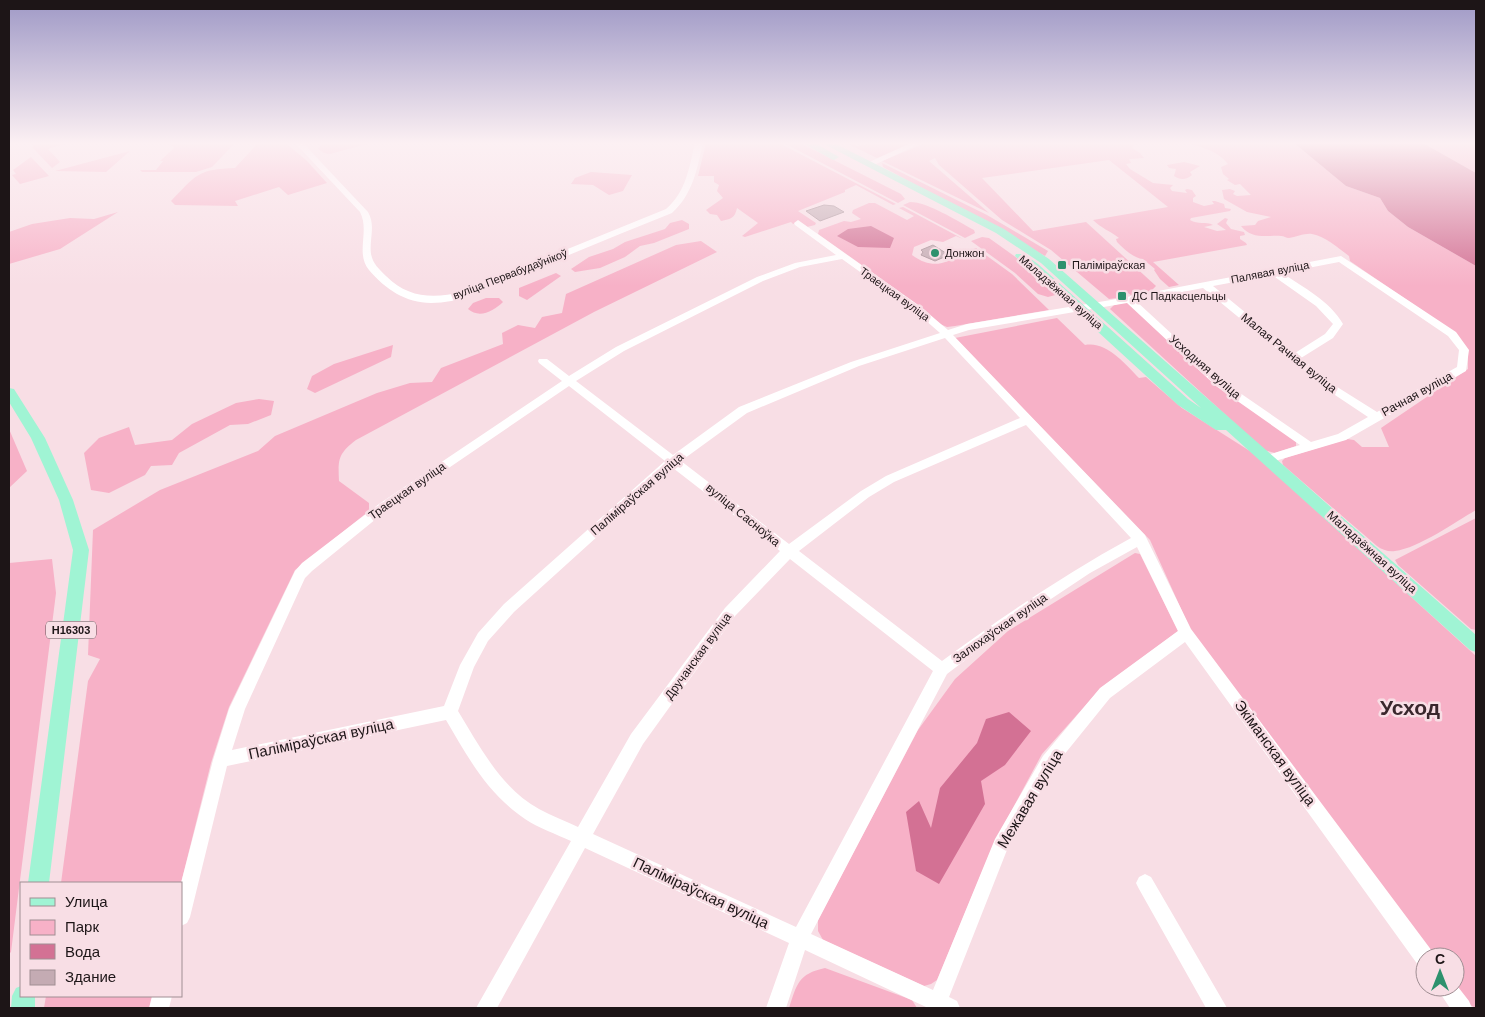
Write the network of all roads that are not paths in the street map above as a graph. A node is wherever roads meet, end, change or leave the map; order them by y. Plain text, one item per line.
1 (345, 190) edge
2 (687, 190) edge
3 (902, 190) edge
4 (920, 190) edge
5 (798, 223) dead end
6 (843, 256) junction
7 (1341, 258) joint
8 (1274, 272) junction
9 (1205, 285) junction
10 (1128, 299) junction
11 (1095, 305) junction
12 (1080, 308) junction
13 (946, 333) junction
14 (1294, 358) junction
15 (543, 361) dead end
16 (569, 381) junction
17 (9, 392) edge
18 (1376, 417) junction
19 (1026, 420) junction
20 (1310, 447) junction
21 (674, 460) junction
22 (1268, 460) junction
23 (1140, 539) junction
24 (788, 552) junction
25 (1186, 633) junction
26 (1475, 644) edge
27 (942, 670) junction
28 (450, 712) junction
29 (221, 760) junction
30 (582, 838) junction
31 (39, 882) edge
32 (1146, 883) dead end
33 (182, 912) edge
34 (799, 939) junction
35 (1417, 947) edge
36 (1454, 997) edge
37 (940, 1006) edge
38 (486, 1008) edge
39 (776, 1008) edge
40 (1217, 1008) edge
41 (1462, 1008) edge

1 - 2 street, вуліца Первабудаўнікоў
3 - 12 main road, Маладзёжная вуліца
4 - 11 main road, Маладзёжная вуліца
5 - 6 street, Траецкая вуліца
6 - 13 street, Траецкая вуліца
6 - 16 street, Траецкая вуліца
7 - 8 street, Палявая вуліца
7 - 18 street, Рачная вуліца
8 - 9 street, Палявая вуліца
8 - 14 street
9 - 10 street, Палявая вуліца
9 - 14 street, Малая Рачная вуліца
10 - 11 street, Палявая вуліца
10 - 20 street, Усходняя вуліца
11 - 12 street, Палявая вуліца
11 - 22 main road, Маладзёжная вуліца
12 - 13 street, Паліміраўская вуліца
12 - 22 main road, Маладзёжная вуліца
13 - 19 street
13 - 21 street, Паліміраўская вуліца
14 - 18 street, Малая Рачная вуліца
15 - 16 street, вуліца Сасноўка
16 - 21 street, вуліца Сасноўка
16 - 29 street, Траецкая вуліца
17 - 31 main road, Н16303
18 - 20 street, Рачная вуліца
19 - 23 street
19 - 24 street, Дручанская вуліца
20 - 22 street, Рачная вуліца
21 - 24 street, вуліца Сасноўка
21 - 28 street, Паліміраўская вуліца
22 - 26 main road, Маладзёжная вуліца
23 - 25 street, Экіманская вуліца
23 - 27 street, Залюхаўская вуліца
24 - 27 street, вуліца Сасноўка
24 - 30 street, Дручанская вуліца
25 - 35 street, Экіманская вуліца
25 - 37 street, Межавая вуліца
27 - 34 street, Залюхаўская вуліца
28 - 29 street, Паліміраўская вуліца
28 - 30 street, Паліміраўская вуліца
29 - 33 street, Траецкая вуліца
30 - 34 street, Паліміраўская вуліца
30 - 38 street, Дручанская вуліца
32 - 40 street
34 - 37 street, Паліміраўская вуліца
34 - 39 street, Залюхаўская вуліца
36 - 41 street

